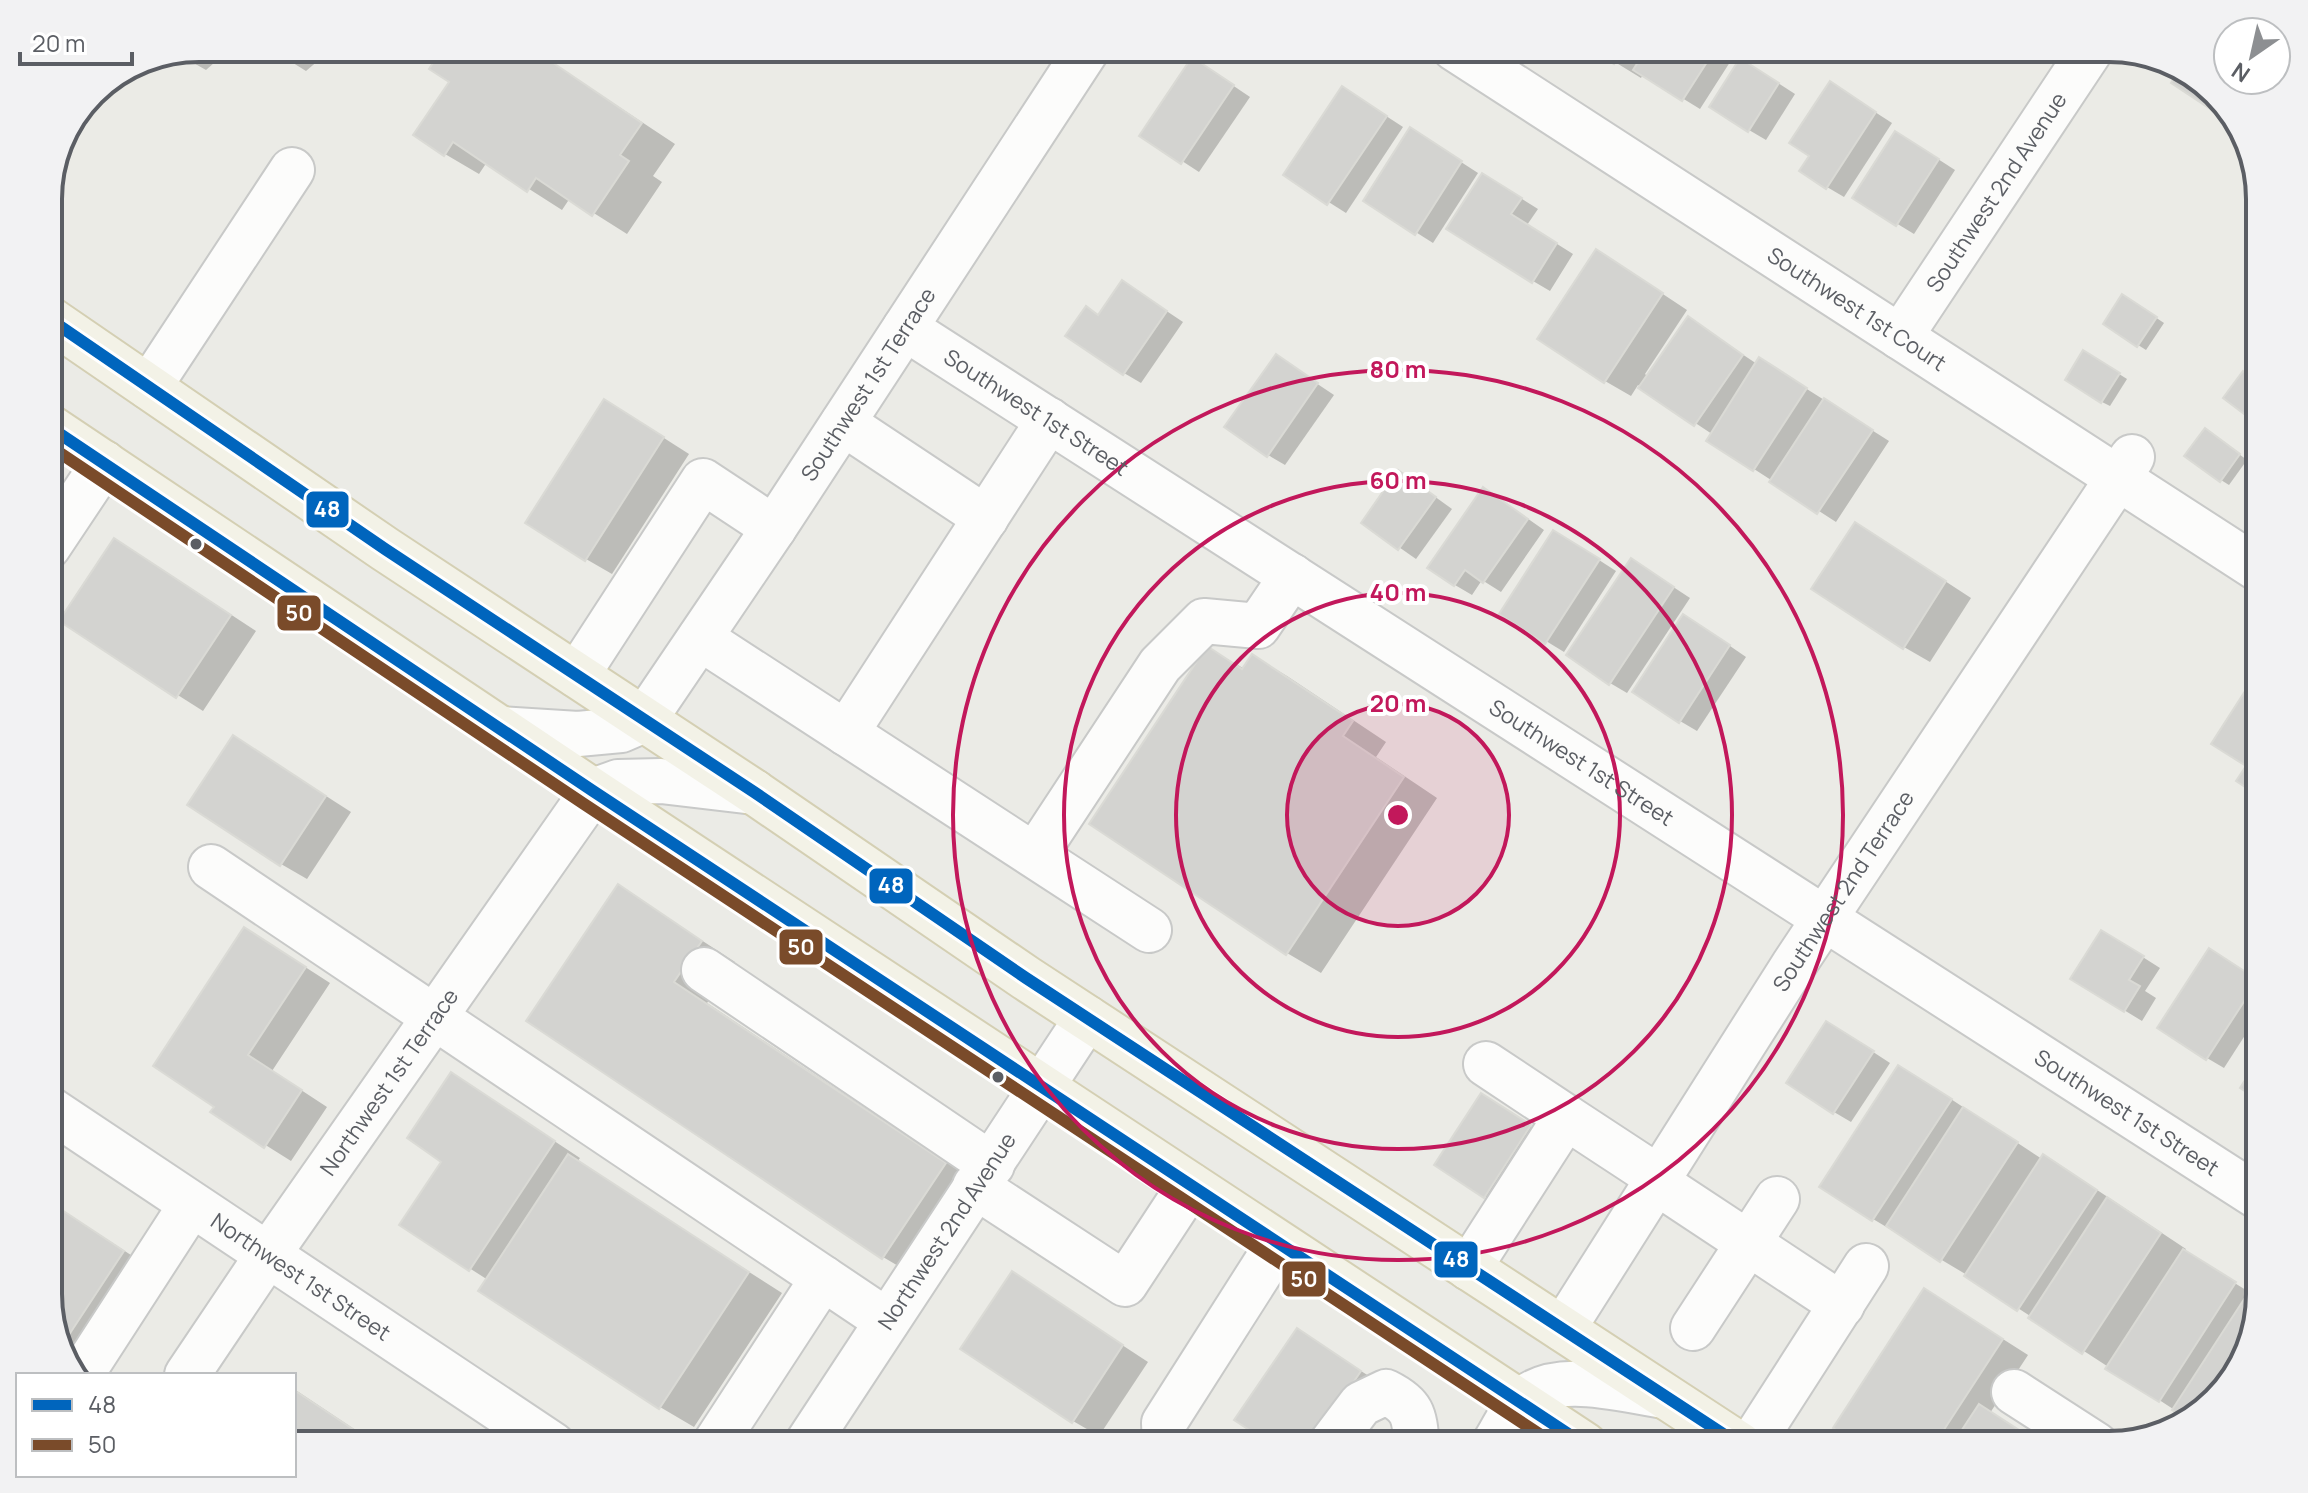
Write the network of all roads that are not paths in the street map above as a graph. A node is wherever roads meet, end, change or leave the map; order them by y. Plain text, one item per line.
1 (1079, 62) edge
2 (1476, 62) edge
3 (2083, 62) edge
4 (292, 170) dead end
5 (62, 328) edge
6 (905, 328) junction
7 (1900, 337) junction
8 (149, 387) junction
9 (1049, 420) junction
10 (843, 423) junction
11 (62, 435) edge
12 (104, 463) junction
13 (2125, 467) junction
14 (986, 518) junction
15 (62, 526) edge
16 (774, 528) junction
17 (2246, 559) edge
18 (1292, 576) junction
19 (700, 638) junction
20 (577, 675) junction
21 (644, 720) junction
22 (500, 729) junction
23 (846, 733) junction
24 (593, 791) junction
25 (754, 792) junction
26 (1035, 855) junction
27 (211, 867) dead end
28 (1825, 918) junction
29 (1149, 930) dead end
30 (704, 970) dead end
31 (434, 1018) junction
32 (1087, 1018) junction
33 (1486, 1064) dead end
34 (1041, 1087) junction
35 (62, 1117) edge
36 (1566, 1117) junction
37 (984, 1175) junction
38 (1658, 1180) junction
39 (1190, 1185) junction
40 (2246, 1189) edge
41 (1777, 1199) dead end
42 (191, 1205) junction
43 (1748, 1243) junction
44 (1278, 1244) junction
45 (267, 1256) junction
46 (1866, 1266) dead end
47 (1469, 1268) junction
48 (823, 1278) junction
49 (1842, 1305) junction
50 (887, 1321) junction
51 (1693, 1328) dead end
52 (1563, 1329) junction
53 (85, 1369) edge
54 (188, 1373) edge
55 (2014, 1392) dead end
56 (1664, 1396) junction
57 (1520, 1402) junction
58 (532, 1431) edge
59 (723, 1431) edge
60 (815, 1431) edge
61 (1164, 1431) edge
62 (1341, 1431) edge
63 (1415, 1431) edge
64 (1502, 1431) edge
65 (1564, 1431) edge
66 (1718, 1431) edge
67 (1760, 1431) edge
68 (2074, 1431) edge

1 - 6 street, Southwest 1st Terrace
2 - 7 street, Southwest 1st Court
3 - 7 street, Southwest 2nd Avenue
4 - 8 street
5 - 8 main road
6 - 9 street, Southwest 1st Street
6 - 10 street, Southwest 1st Terrace
7 - 13 street, Southwest 1st Court
8 - 20 main road
9 - 14 street
9 - 18 street, Southwest 1st Street
10 - 14 street
10 - 16 street, Southwest 1st Terrace
11 - 12 main road
12 - 15 street
12 - 22 main road
13 - 17 street, Southwest 1st Court
13 - 28 street, Southwest 2nd Terrace
14 - 23 street
16 - 19 street, Southwest 1st Terrace
16 - 20 street
18 - 26 street
18 - 28 street, Southwest 1st Street
19 - 21 street, Southwest 1st Terrace
19 - 23 street
20 - 21 main road
21 - 22 street
21 - 25 main road
22 - 24 main road
23 - 26 street
24 - 25 street
24 - 31 street, Northwest 1st Terrace
24 - 34 main road
25 - 32 main road
26 - 29 street
27 - 31 street
28 - 38 street, Southwest 2nd Terrace
28 - 40 street, Southwest 1st Street
30 - 37 street
31 - 45 street, Northwest 1st Terrace
31 - 48 street
32 - 34 street, Northwest 2nd Avenue
32 - 47 main road
33 - 36 street
34 - 37 street, Northwest 2nd Avenue
34 - 39 main road
35 - 42 street, Northwest 1st Street
36 - 38 street
36 - 47 street
37 - 39 street
37 - 50 street, Northwest 2nd Avenue
38 - 43 street
38 - 52 street, Southwest 2nd Terrace
39 - 44 main road
41 - 43 street
42 - 45 street, Northwest 1st Street
42 - 53 street
43 - 49 street
43 - 51 street
44 - 57 main road
44 - 61 street
45 - 54 street, Northwest 1st Terrace
45 - 58 street, Northwest 1st Street
46 - 49 street
47 - 52 main road
48 - 50 street
48 - 59 street
49 - 67 street
50 - 60 street, Northwest 2nd Avenue
52 - 56 main road
55 - 68 street
56 - 57 street
56 - 66 main road
57 - 64 street
57 - 65 main road
62 - 63 street

